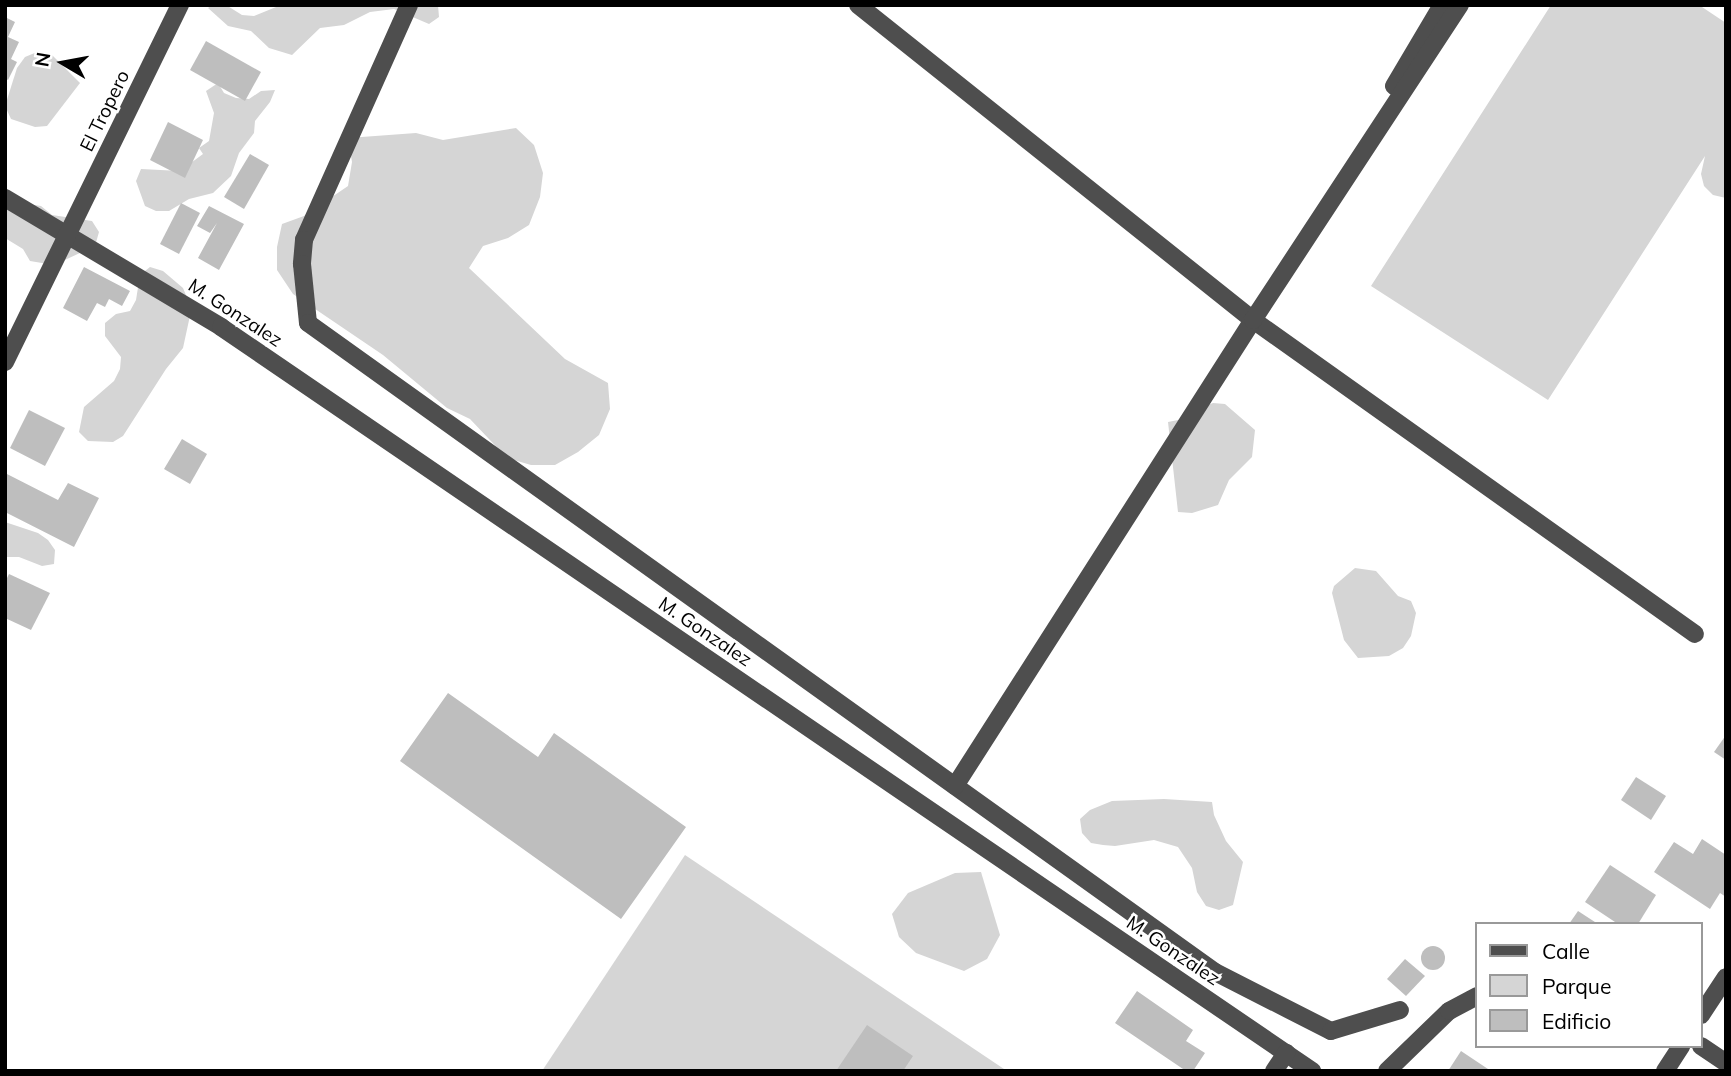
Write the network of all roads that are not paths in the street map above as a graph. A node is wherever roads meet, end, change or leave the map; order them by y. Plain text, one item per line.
1 (180, 5) edge
2 (409, 5) edge
3 (858, 5) edge
4 (1442, 5) edge
5 (1460, 5) edge
6 (5, 198) edge
7 (68, 236) junction
8 (1253, 320) junction
9 (5, 362) edge
10 (1695, 634) dead end
11 (955, 786) junction
12 (1726, 977) edge
13 (1476, 997) edge
14 (1400, 1010) dead end
15 (1703, 1011) edge
16 (1703, 1047) edge
17 (1680, 1048) edge
18 (1286, 1053) junction
19 (1726, 1063) edge
20 (1274, 1071) edge
21 (1312, 1071) edge
22 (1387, 1071) edge
23 (1665, 1071) edge

1 - 7 street, El Tropero
2 - 11 street
3 - 8 street
4 - 8 street
5 - 8 street
6 - 7 street, M. Gonzalez
7 - 9 street, El Tropero
7 - 18 street, M. Gonzalez
8 - 10 street
8 - 11 street
11 - 14 street
12 - 15 street
13 - 22 street
16 - 19 street
17 - 23 street
18 - 20 street
18 - 21 street, M. Gonzalez

